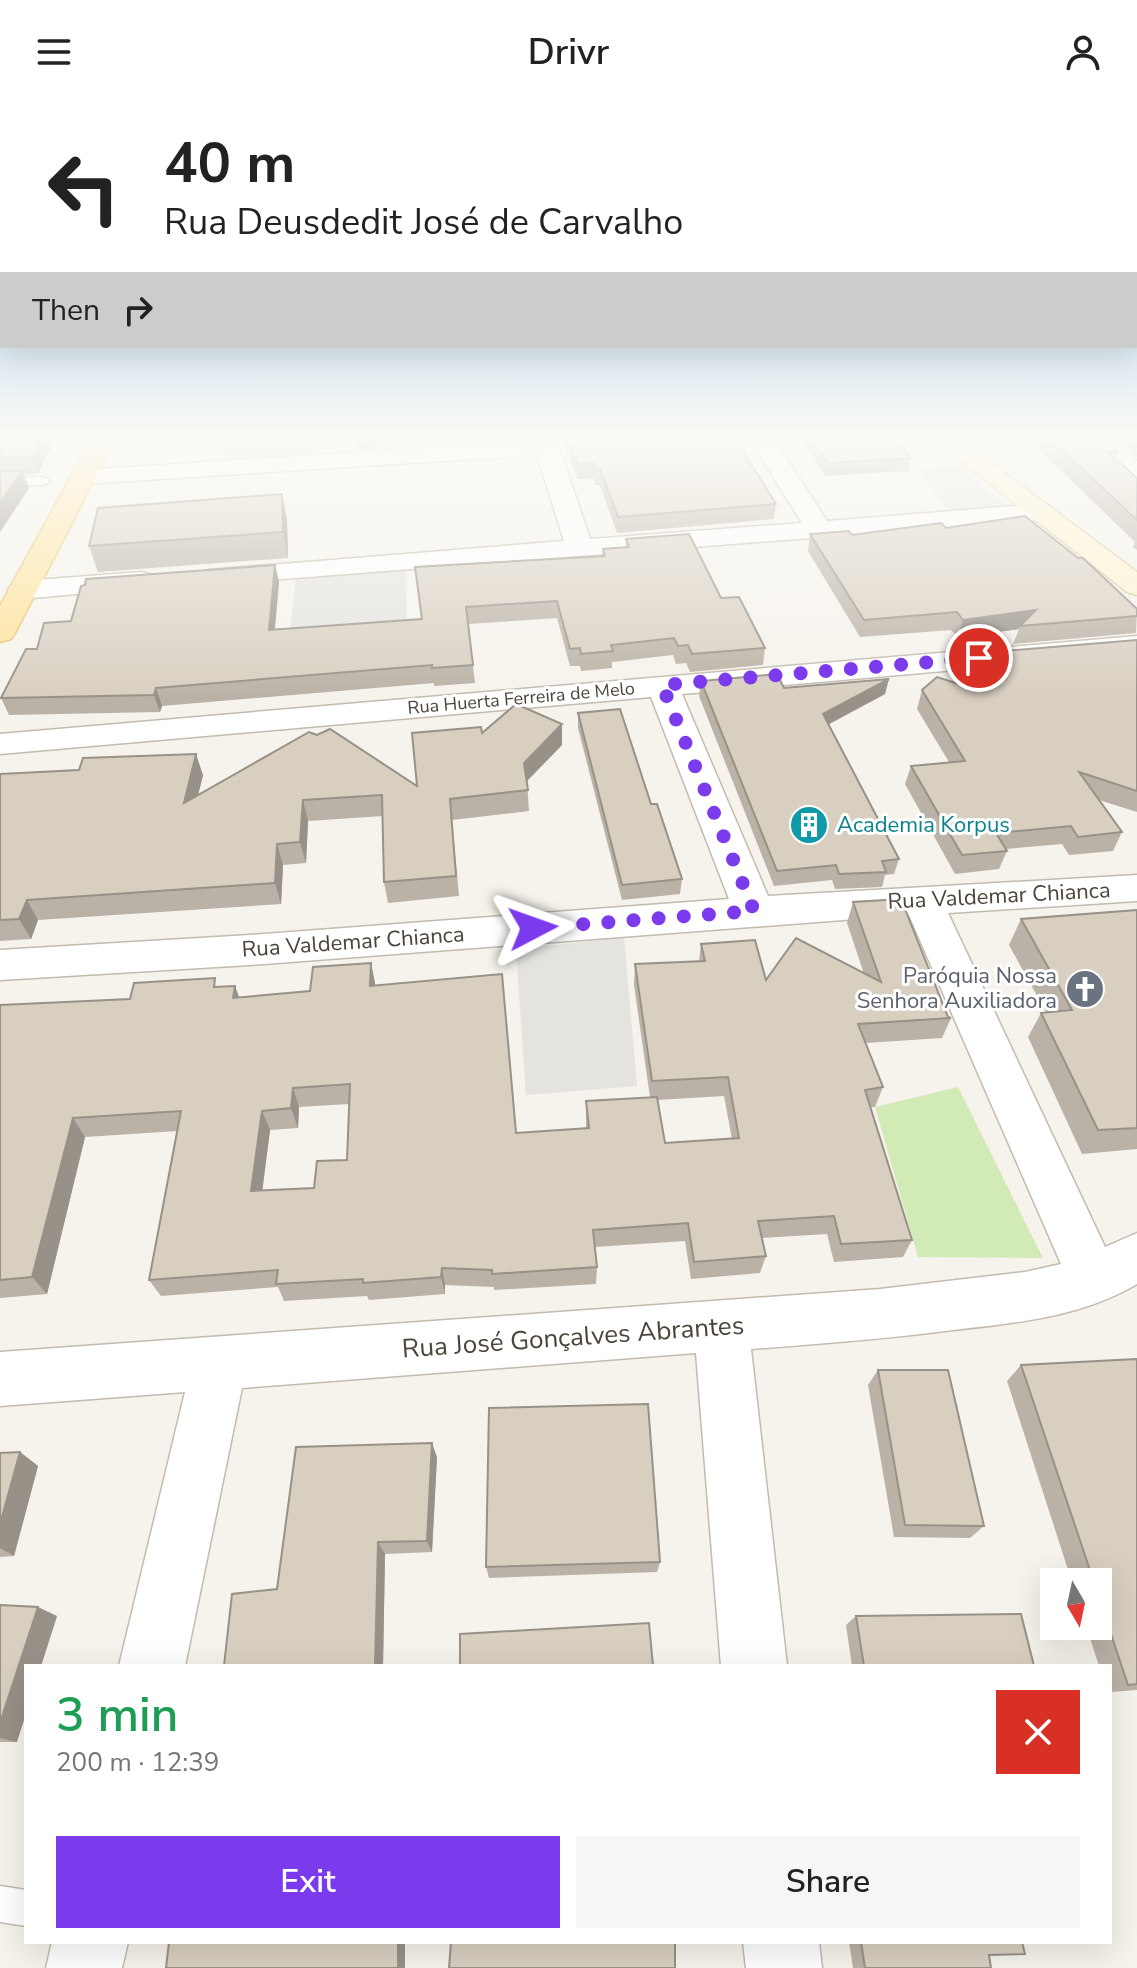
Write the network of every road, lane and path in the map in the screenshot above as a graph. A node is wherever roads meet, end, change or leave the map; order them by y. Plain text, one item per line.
1 (57, 525) edge
2 (572, 525) edge
3 (817, 525) edge
4 (891, 525) edge
5 (1058, 525) edge
6 (1084, 525) edge
7 (821, 531) junction
8 (580, 550) junction
9 (1137, 565) edge
10 (197, 577) edge
11 (165, 580) edge
12 (1137, 586) edge
13 (22, 590) junction
14 (0, 633) edge
15 (1137, 645) edge
16 (662, 685) junction
17 (0, 744) edge
18 (1137, 888) edge
19 (922, 900) junction
20 (754, 911) junction
21 (0, 965) edge
22 (1116, 1268) edge
23 (721, 1327) junction
24 (220, 1363) junction
25 (0, 1379) edge
26 (152, 1664) edge
27 (754, 1664) edge
28 (0, 1904) edge
29 (24, 1908) edge
30 (90, 1944) edge
31 (781, 1944) edge
32 (84, 1968) edge
33 (784, 1968) edge

1 - 13 main road
2 - 8 street
3 - 7 street
4 - 7 street
5 - 12 main road
6 - 9 main road
7 - 8 street
8 - 10 street
11 - 13 street
13 - 14 main road
15 - 16 street, Rua Huerta Ferreira de Melo
16 - 17 street, Rua Huerta Ferreira de Melo
16 - 20 street
18 - 19 street, Rua Valdemar Chianca
19 - 20 street, Rua Valdemar Chianca
19 - 22 street
20 - 21 street, Rua Valdemar Chianca
22 - 23 street, Rua José Gonçalves Abrantes
23 - 24 street, Rua José Gonçalves Abrantes
23 - 27 street
24 - 25 street, Rua José Gonçalves Abrantes
24 - 26 street
28 - 29 lane
30 - 32 street
31 - 33 street

